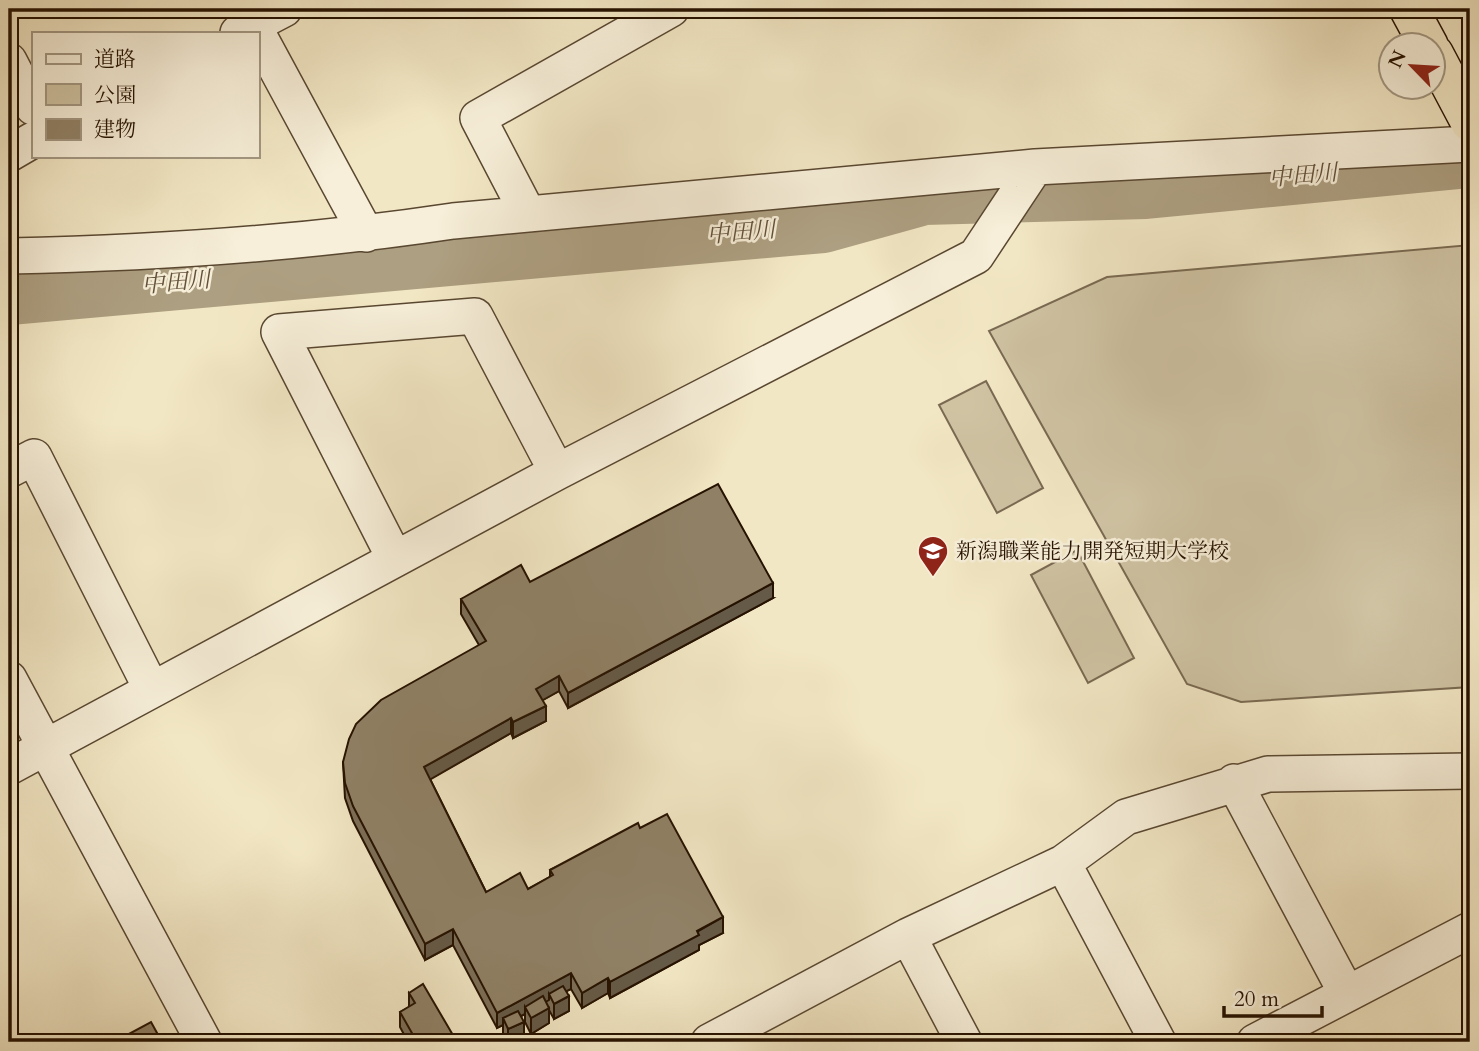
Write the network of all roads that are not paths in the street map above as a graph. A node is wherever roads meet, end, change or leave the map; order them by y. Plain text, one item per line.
1 (284, 9) edge
2 (671, 9) edge
3 (1409, 9) edge
4 (246, 29) edge
5 (1421, 32) edge
6 (259, 51) edge
7 (9, 61) edge
8 (1448, 82) edge
9 (32, 105) edge
10 (1470, 122) edge
11 (32, 141) edge
12 (1470, 144) edge
13 (9, 154) edge
14 (1035, 167) junction
15 (528, 214) junction
16 (366, 234) junction
17 (9, 256) edge
18 (9, 470) edge
19 (558, 472) junction
20 (395, 559) junction
21 (9, 679) edge
22 (152, 690) junction
23 (46, 747) junction
24 (9, 767) edge
25 (1470, 771) edge
26 (1234, 782) junction
27 (1063, 863) junction
28 (1470, 930) edge
29 (908, 936) junction
30 (1347, 994) junction
31 (747, 1034) edge
32 (204, 1042) edge
33 (709, 1042) edge
34 (964, 1042) edge
35 (1158, 1042) edge
36 (1255, 1042) edge

1 - 4 street
2 - 15 street
3 - 5 highway
6 - 16 street
7 - 9 street
8 - 10 highway
11 - 13 street
12 - 14 street
14 - 15 street
14 - 19 street
15 - 16 street
16 - 17 street
18 - 22 street
19 - 20 street
19 - 20 street
20 - 22 street
21 - 23 street
22 - 23 street
23 - 24 street
23 - 32 street
25 - 26 street
26 - 27 street
26 - 30 street
27 - 29 street
27 - 35 street
28 - 30 street
29 - 31 street
29 - 34 street
30 - 36 street
31 - 33 street

